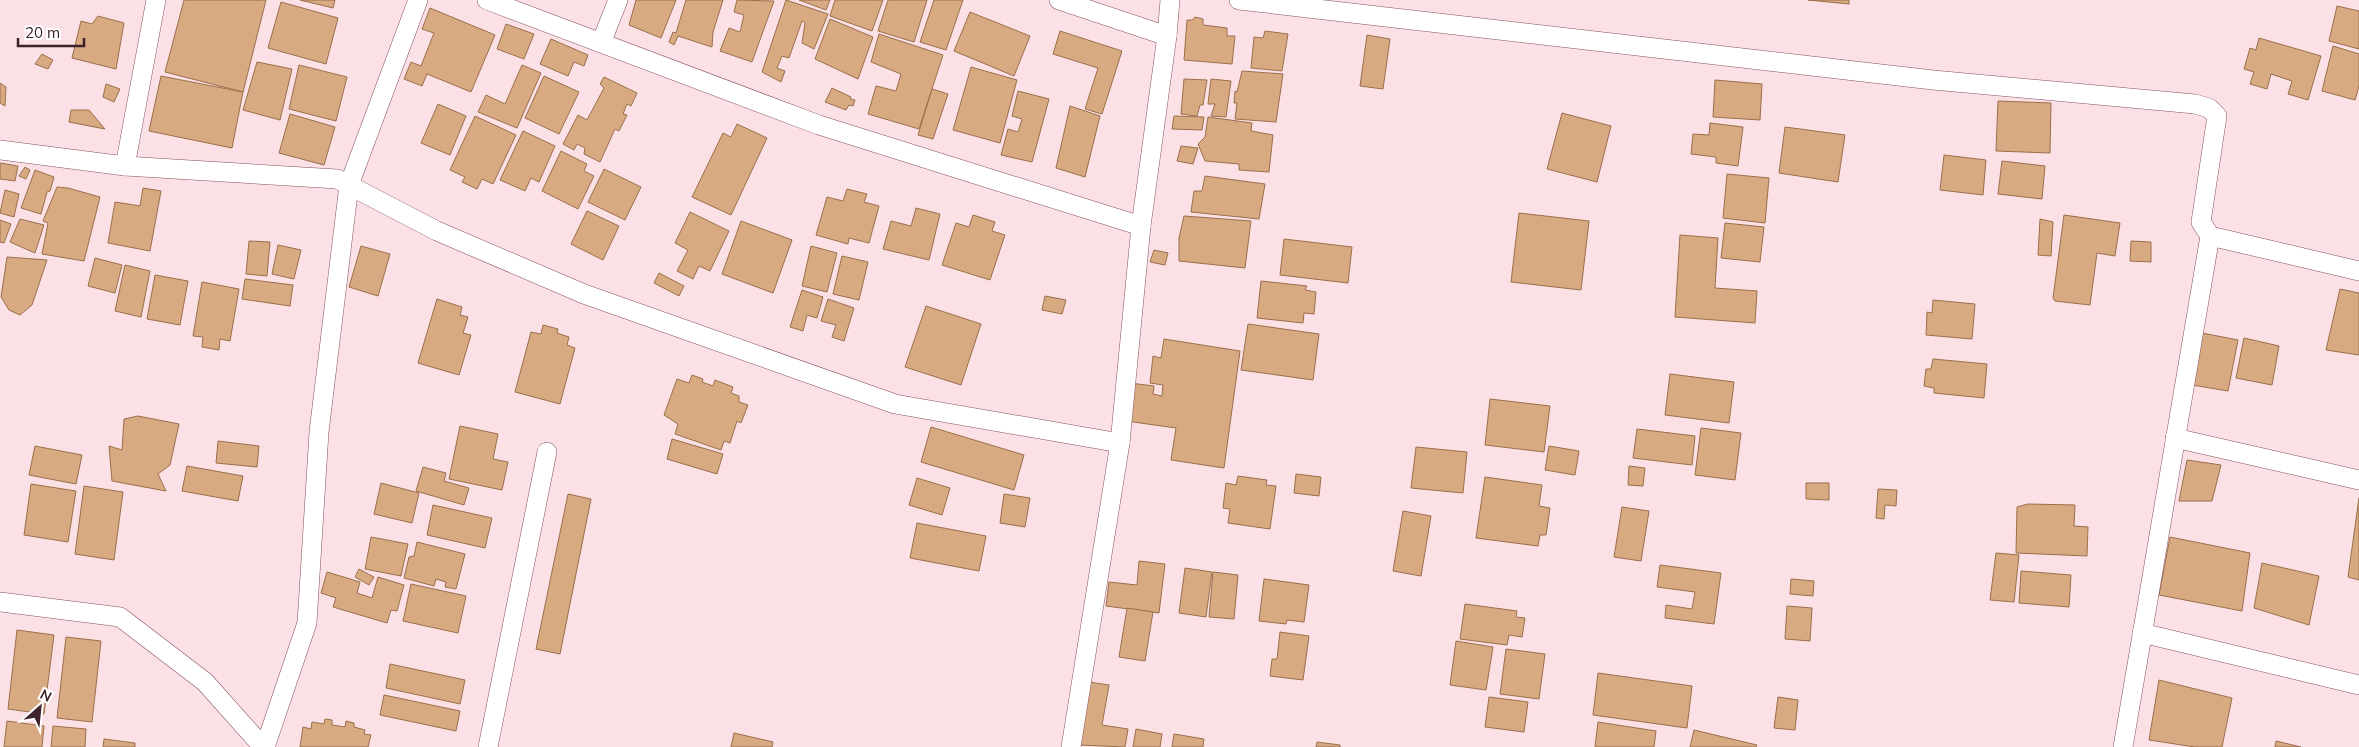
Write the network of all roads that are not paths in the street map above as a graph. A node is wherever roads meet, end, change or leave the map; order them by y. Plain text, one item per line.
1 (156, 0) edge
2 (418, 0) edge
3 (487, 0) edge
4 (618, 0) edge
5 (1059, 0) edge
6 (1170, 0) edge
7 (1239, 0) edge
8 (1167, 36) junction
9 (601, 43) junction
10 (0, 150) edge
11 (125, 166) junction
12 (349, 185) junction
13 (1141, 226) junction
14 (2210, 236) junction
15 (2359, 271) edge
16 (2175, 438) junction
17 (1120, 443) junction
18 (547, 452) dead end
19 (2359, 480) edge
20 (0, 602) edge
21 (2142, 634) junction
22 (2359, 686) edge
23 (264, 747) edge
24 (488, 747) edge
25 (1071, 747) edge
26 (2123, 747) edge

1 - 11 street
2 - 12 street
3 - 9 street
4 - 9 street
5 - 8 street
6 - 8 street
7 - 14 street
8 - 13 street
9 - 13 street
10 - 11 street
11 - 12 street
12 - 17 street
12 - 23 street
13 - 17 street
14 - 15 street
14 - 16 street
16 - 19 street
16 - 21 street
17 - 25 street
18 - 24 street
20 - 23 street
21 - 22 street
21 - 26 street

